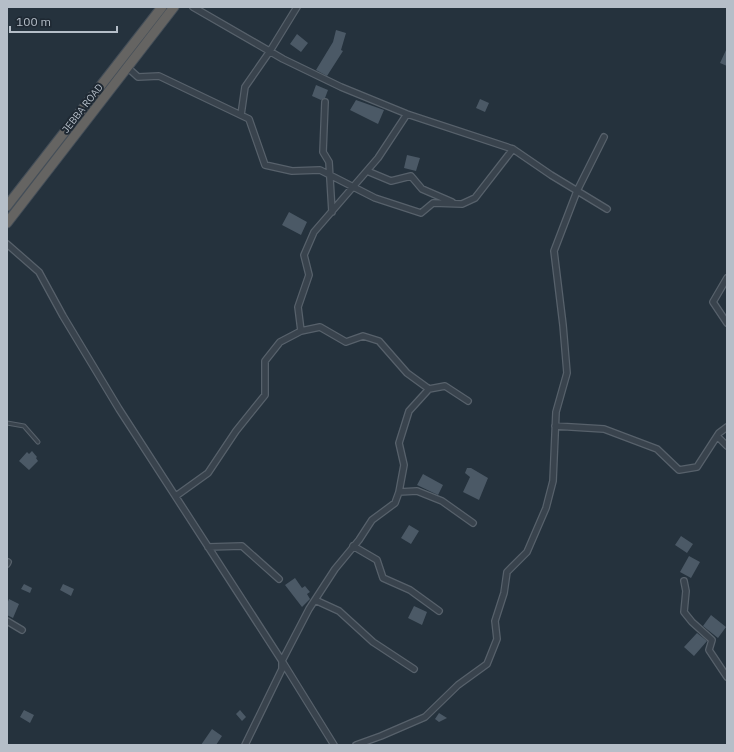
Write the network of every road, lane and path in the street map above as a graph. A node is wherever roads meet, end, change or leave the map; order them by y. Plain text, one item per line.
1 (162, 7) edge
2 (174, 7) edge
3 (193, 7) edge
4 (297, 7) edge
5 (270, 51) junction
6 (127, 68) junction
7 (325, 102) dead end
8 (406, 114) junction
9 (241, 115) junction
10 (604, 137) dead end
11 (513, 149) junction
12 (367, 171) junction
13 (329, 175) junction
14 (353, 186) junction
15 (577, 191) junction
16 (456, 204) junction
17 (7, 206) edge
18 (607, 209) dead end
19 (332, 212) junction
20 (7, 223) edge
21 (7, 244) edge
22 (727, 278) edge
23 (727, 323) edge
24 (301, 331) junction
25 (429, 389) junction
26 (468, 401) dead end
27 (7, 423) edge
28 (555, 426) junction
29 (727, 427) edge
30 (717, 436) junction
31 (38, 442) dead end
32 (727, 446) edge
33 (400, 492) junction
34 (176, 496) junction
35 (474, 523) dead end
36 (353, 546) junction
37 (208, 547) junction
38 (279, 579) dead end
39 (684, 581) dead end
40 (315, 600) junction
41 (439, 610) dead end
42 (7, 621) edge
43 (22, 630) dead end
44 (282, 661) junction
45 (414, 669) dead end
46 (727, 677) edge
47 (245, 745) edge
48 (334, 745) edge
49 (356, 745) edge

1 - 17 highway
2 - 6 highway, JEBBA ROAD
3 - 5 street
4 - 5 street
5 - 8 street
5 - 9 street
6 - 9 street
6 - 20 highway, JEBBA ROAD
7 - 13 street
8 - 11 street
8 - 12 street
9 - 13 street
10 - 15 street
11 - 15 street
11 - 16 street
12 - 14 street
12 - 16 street
13 - 14 street
13 - 19 street
14 - 16 street
14 - 19 street
15 - 18 street
15 - 28 street
19 - 24 street
21 - 34 street
22 - 23 street
24 - 25 street
24 - 34 street
25 - 26 street
25 - 33 street
27 - 31 lane
28 - 30 street
28 - 49 street
29 - 30 street
30 - 32 street
33 - 35 street
33 - 36 street
34 - 37 street
36 - 40 street
36 - 41 street
37 - 38 street
37 - 44 street
39 - 46 street
40 - 44 street
40 - 45 street
42 - 43 street
44 - 47 street
44 - 48 street

